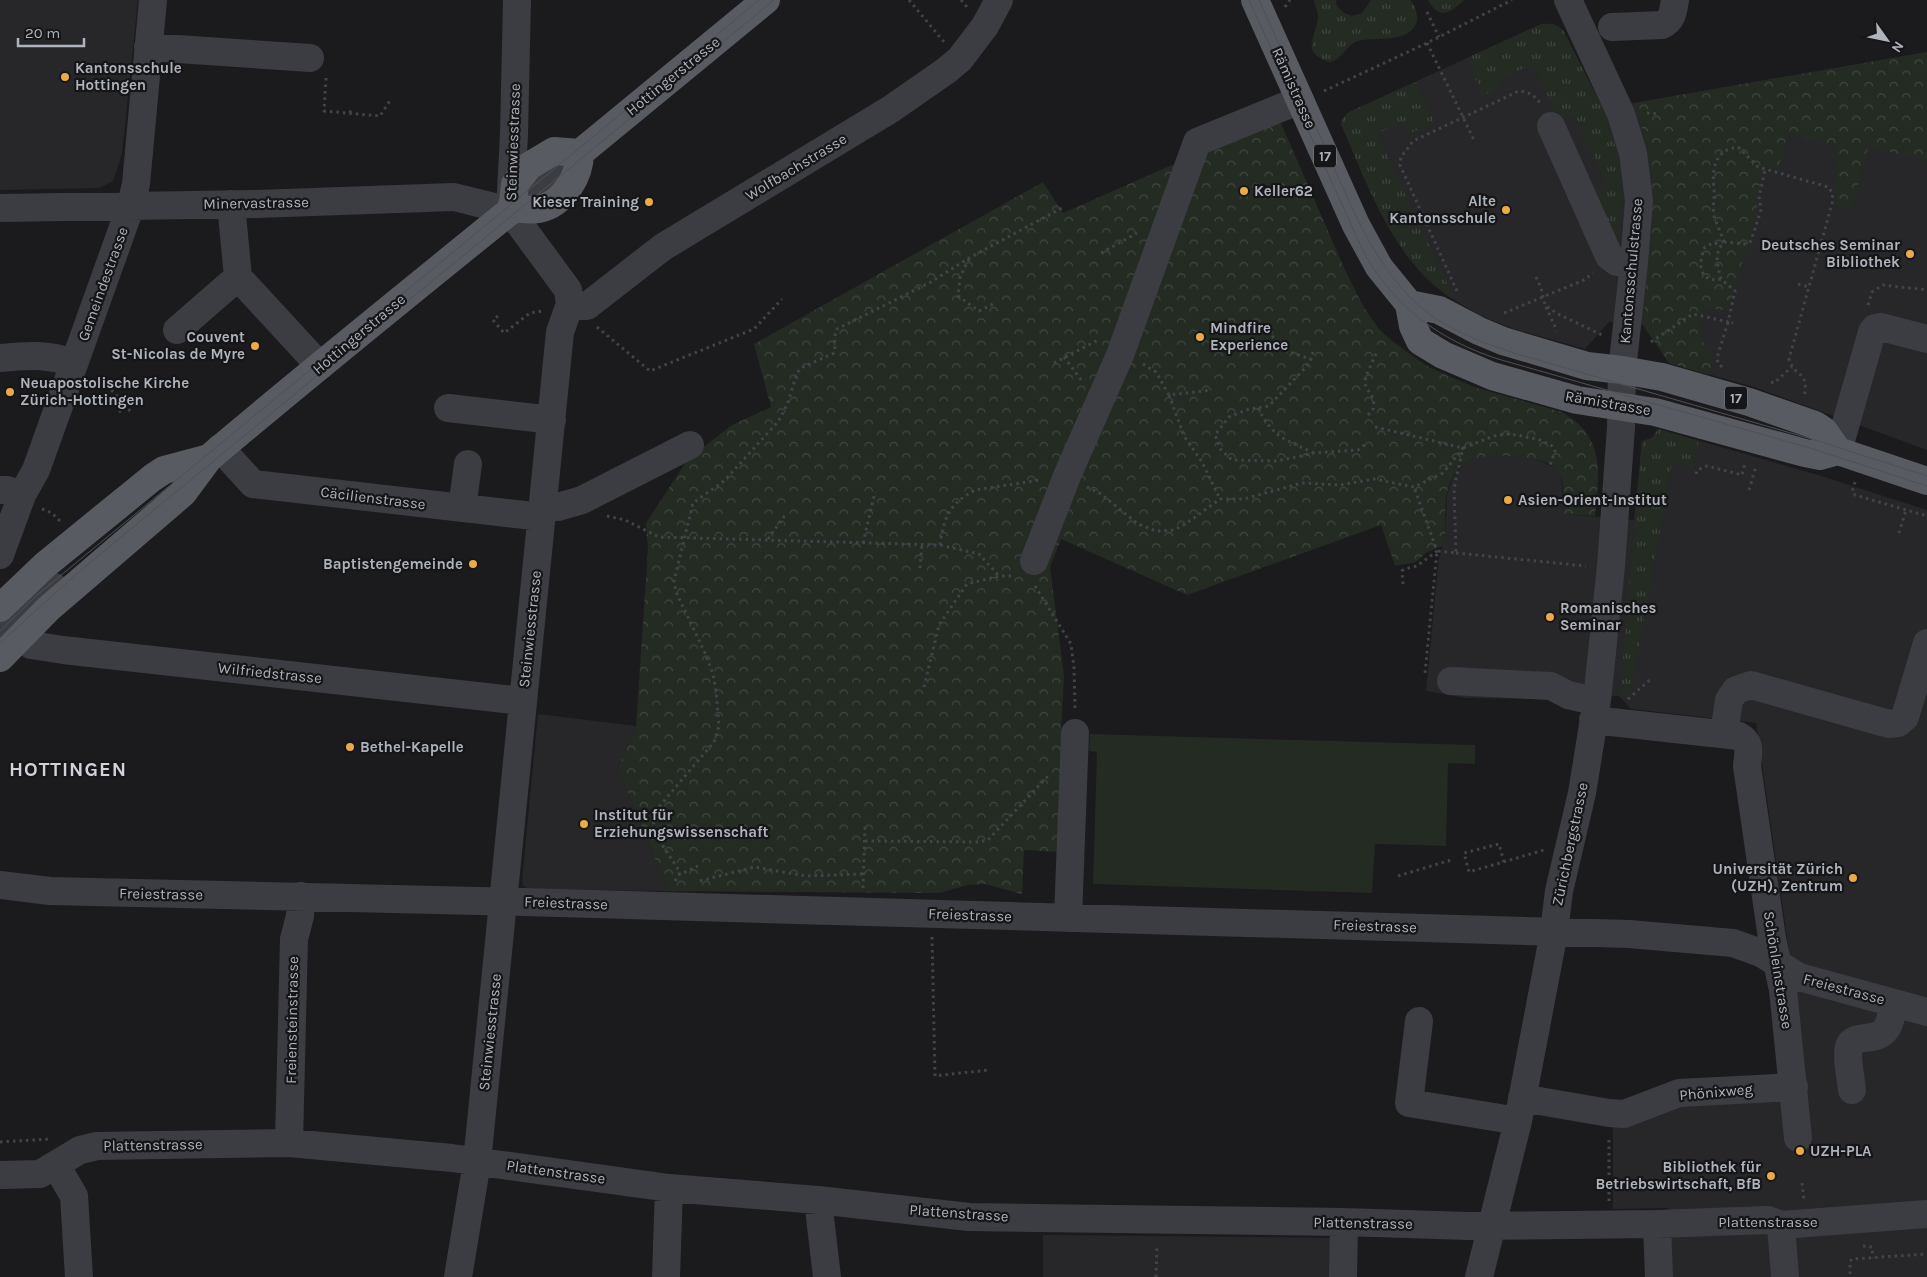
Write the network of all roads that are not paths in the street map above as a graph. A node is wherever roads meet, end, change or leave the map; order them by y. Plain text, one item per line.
1 (154, 0) edge
2 (517, 0) edge
3 (766, 0) edge
4 (999, 0) edge
5 (1255, 0) edge
6 (1568, 0) edge
7 (1675, 0) edge
8 (1612, 27) dead end
9 (148, 47) junction
10 (318, 66) road end
11 (1311, 96) junction
12 (1551, 126) road end
13 (580, 153) junction
14 (244, 204) junction
15 (131, 205) junction
16 (0, 208) edge
17 (510, 211) junction
18 (1634, 263) junction
19 (238, 278) junction
20 (570, 304) junction
21 (1409, 304) junction
22 (177, 330) dead end
23 (1927, 339) edge
24 (0, 358) edge
25 (320, 366) junction
26 (1622, 370) junction
27 (83, 372) junction
28 (1622, 406) junction
29 (448, 408) dead end
30 (552, 420) junction
31 (690, 445) dead end
32 (1838, 450) junction
33 (214, 453) junction
34 (468, 464) dead end
35 (1927, 481) edge
36 (21, 498) edge
37 (462, 508) junction
38 (542, 511) junction
39 (0, 555) edge
40 (1031, 568) road end
41 (0, 608) edge
42 (11, 636) edge
43 (1927, 643) edge
44 (0, 658) edge
45 (1451, 681) dead end
46 (523, 701) junction
47 (1587, 709) junction
48 (1075, 734) road end
49 (1724, 734) junction
50 (0, 885) edge
51 (301, 896) junction
52 (503, 902) junction
53 (1068, 918) junction
54 (1554, 932) junction
55 (1777, 964) junction
56 (1893, 1003) junction
57 (1927, 1012) edge
58 (1420, 1021) dead end
59 (1794, 1087) junction
60 (1852, 1090) dead end
61 (1520, 1109) junction
62 (1798, 1138) dead end
63 (289, 1143) junction
64 (477, 1162) junction
65 (56, 1165) junction
66 (0, 1175) edge
67 (669, 1188) junction
68 (818, 1200) junction
69 (1927, 1214) edge
70 (1344, 1222) junction
71 (1657, 1224) junction
72 (1493, 1225) junction
73 (1781, 1225) junction
74 (79, 1277) edge
75 (458, 1277) edge
76 (666, 1277) edge
77 (827, 1277) edge
78 (1342, 1277) edge
79 (1479, 1277) edge
80 (1659, 1277) edge
81 (1785, 1277) edge

1 - 9 street, Gemeindestrasse
2 - 17 street, Steinwiesstrasse
3 - 13 main road, Hottingerstrasse
4 - 20 street, Wolfbachstrasse
5 - 11 main road, Rämistrasse / 17
6 - 18 street, Kantonsschulstrasse
7 - 8 street
9 - 10 street
9 - 15 street, Gemeindestrasse
11 - 21 main road, Rämistrasse / 17
11 - 40 street
12 - 18 street
13 - 17 main road
13 - 17 main road
14 - 15 street, Minervastrasse
14 - 17 street, Minervastrasse
14 - 19 street
15 - 16 street, Minervastrasse
15 - 27 street, Gemeindestrasse
17 - 20 street, Steinwiesstrasse
17 - 25 main road, Hottingerstrasse
18 - 26 street, Kantonsschulstrasse
19 - 22 street
19 - 25 street
20 - 30 street, Steinwiesstrasse
21 - 26 main road, 17
21 - 28 main road, Rämistrasse / 17
23 - 32 street
24 - 27 street
25 - 33 main road, Hottingerstrasse
26 - 28 street, Kantonsschulstrasse
26 - 32 main road, 17
27 - 36 street, Gemeindestrasse
28 - 32 main road, Rämistrasse / 17
28 - 47 street, Zürichbergstrasse
29 - 30 street
30 - 38 street, Steinwiesstrasse
31 - 38 street, Cäcilienstrasse
32 - 35 main road
33 - 37 street, Cäcilienstrasse
33 - 41 main road, Hottingerstrasse
33 - 42 main road, Hottingerstrasse
34 - 37 street
36 - 39 street, Gemeindestrasse
37 - 38 street, Cäcilienstrasse
38 - 46 street, Steinwiesstrasse
42 - 44 main road, Hottingerstrasse
42 - 46 street, Wilfriedstrasse
43 - 49 street
45 - 47 street, Schönleinstrasse
46 - 52 street, Steinwiesstrasse
47 - 49 street, Schönleinstrasse
47 - 54 street, Zürichbergstrasse
48 - 53 street
49 - 55 street, Schönleinstrasse
50 - 51 street, Freiestrasse
51 - 52 street, Freiestrasse
51 - 63 street, Freiensteinstrasse
52 - 53 street, Freiestrasse
52 - 64 street, Steinwiesstrasse
53 - 54 street, Freiestrasse
54 - 55 street, Freiestrasse
54 - 61 street, Zürichbergstrasse
55 - 56 street, Freiestrasse
55 - 59 street, Schönleinstrasse
56 - 57 street, Freiestrasse
56 - 60 street
58 - 61 street, Phönixweg
59 - 61 street, Phönixweg
59 - 62 street, Schönleinstrasse
61 - 72 street, Zürichbergstrasse
63 - 64 street, Plattenstrasse
63 - 65 street, Plattenstrasse
64 - 67 street, Plattenstrasse
64 - 75 street, Steinwiesstrasse
65 - 66 street, Plattenstrasse
65 - 74 street
67 - 68 street, Plattenstrasse
67 - 76 street
68 - 70 street, Plattenstrasse
68 - 77 street
69 - 73 street, Plattenstrasse
70 - 72 street, Plattenstrasse
70 - 78 street
71 - 72 street, Plattenstrasse
71 - 73 street, Plattenstrasse
71 - 80 street
72 - 79 street, Zürichbergstrasse
73 - 81 street

